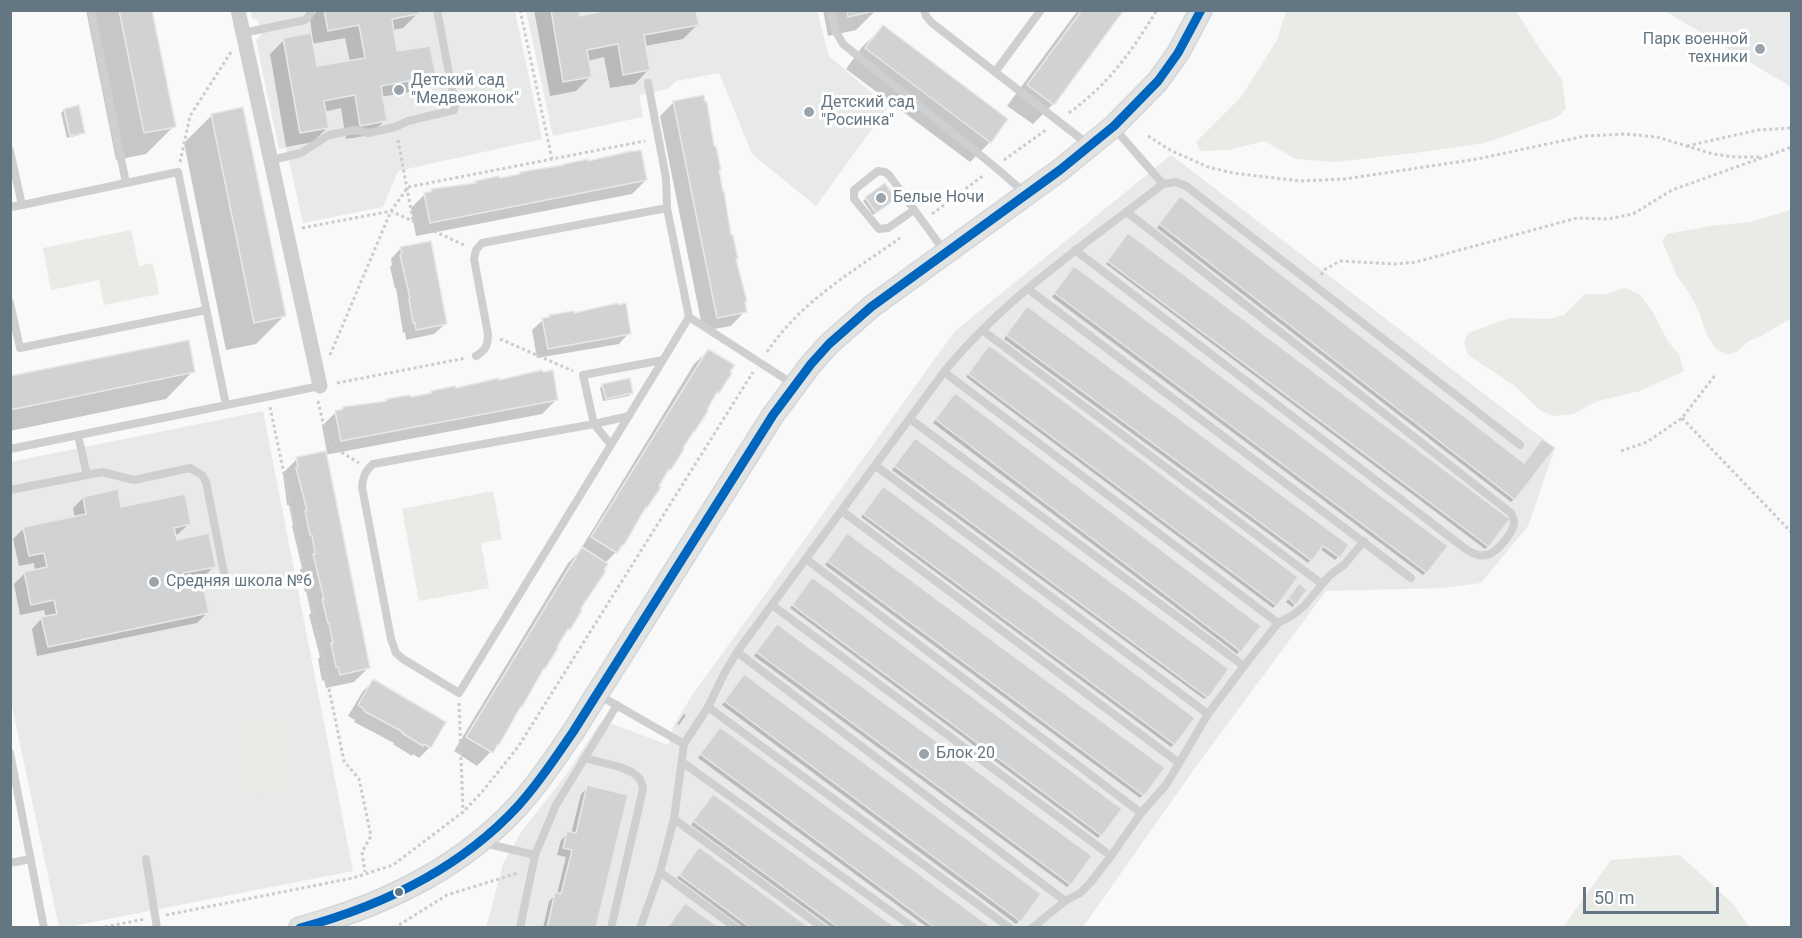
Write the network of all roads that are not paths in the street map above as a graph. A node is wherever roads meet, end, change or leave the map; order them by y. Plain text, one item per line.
1 (91, 10) edge
2 (238, 10) edge
3 (311, 10) edge
4 (437, 10) edge
5 (831, 10) edge
6 (924, 10) edge
7 (1041, 10) edge
8 (1201, 10) edge
9 (243, 33) junction
10 (995, 72) junction
11 (648, 83) dead end
12 (1114, 126) junction
13 (1090, 146) junction
14 (10, 150) edge
15 (272, 160) junction
16 (126, 183) junction
17 (1163, 184) junction
18 (1027, 195) junction
19 (22, 205) junction
20 (10, 207) edge
21 (667, 208) junction
22 (914, 210) junction
23 (1127, 212) junction
24 (1075, 250) junction
25 (946, 253) junction
26 (1028, 289) junction
27 (10, 303) edge
28 (206, 310) junction
29 (689, 317) junction
30 (982, 330) junction
31 (476, 356) road end
32 (663, 360) junction
33 (944, 372) junction
34 (794, 385) junction
35 (317, 387) joint
36 (226, 405) junction
37 (629, 416) junction
38 (910, 419) junction
39 (594, 424) junction
40 (78, 435) junction
41 (611, 445) junction
42 (1520, 445) dead end
43 (10, 449) edge
44 (876, 466) junction
45 (87, 475) junction
46 (10, 490) edge
47 (842, 511) junction
48 (1364, 541) junction
49 (806, 559) junction
50 (1411, 578) dead end
51 (226, 583) dead end
52 (1322, 584) junction
53 (772, 605) junction
54 (1278, 623) junction
55 (737, 652) junction
56 (1244, 666) junction
57 (596, 694) junction
58 (617, 705) junction
59 (708, 707) junction
60 (1208, 714) junction
61 (684, 744) junction
62 (10, 753) edge
63 (584, 758) junction
64 (682, 762) junction
65 (1179, 763) junction
66 (1141, 813) junction
67 (674, 819) junction
68 (480, 842) junction
69 (536, 855) junction
70 (1111, 856) junction
71 (31, 859) junction
72 (146, 859) dead end
73 (10, 863) edge
74 (660, 872) junction
75 (1065, 901) junction
76 (333, 921) edge
77 (44, 927) edge
78 (157, 927) edge
79 (300, 927) edge
80 (520, 927) edge
81 (611, 927) edge
82 (642, 927) edge
83 (736, 927) edge
84 (823, 927) edge
85 (914, 927) edge
86 (1010, 927) edge
87 (1032, 927) edge

1 - 16 lane
2 - 9 street
3 - 9 lane
4 - 15 lane
5 - 18 lane
6 - 10 lane
7 - 10 lane
8 - 12 street
9 - 15 street
10 - 13 lane
11 - 21 lane
12 - 13 street
12 - 17 lane
13 - 18 street
14 - 19 lane
15 - 35 street
16 - 19 lane
16 - 28 lane
17 - 23 lane
17 - 42 lane
18 - 25 street
19 - 20 lane
21 - 29 lane
21 - 31 lane
22 - 22 lane
22 - 25 lane
23 - 24 lane
23 - 24 lane
24 - 26 lane
25 - 34 street
26 - 30 lane
26 - 48 lane
27 - 28 lane
28 - 36 lane
29 - 32 lane
29 - 34 lane
30 - 33 lane
30 - 52 lane
32 - 37 lane
32 - 39 lane
33 - 38 lane
33 - 54 lane
34 - 57 street
35 - 36 lane
36 - 40 lane
37 - 39 lane
37 - 41 lane
38 - 44 lane
38 - 56 lane
39 - 41 lane
39 - 41 lane
40 - 43 lane
40 - 45 lane
44 - 47 lane
44 - 60 lane
45 - 46 lane
45 - 51 lane
47 - 49 lane
47 - 65 lane
48 - 50 lane
48 - 52 lane
49 - 53 lane
49 - 66 lane
52 - 54 lane
53 - 55 lane
53 - 70 lane
54 - 56 lane
55 - 59 lane
55 - 75 lane
56 - 60 lane
57 - 58 lane
57 - 68 street
58 - 61 lane
58 - 63 lane
59 - 61 lane
59 - 86 lane
60 - 65 lane
61 - 64 lane
62 - 71 lane
63 - 69 lane
63 - 81 lane
64 - 67 lane
64 - 85 lane
65 - 66 lane
66 - 70 lane
67 - 74 lane
67 - 84 lane
68 - 69 lane
68 - 76 street
69 - 80 lane
70 - 75 lane
71 - 73 lane
71 - 77 lane
72 - 78 lane
74 - 82 lane
74 - 83 lane
75 - 87 lane
76 - 79 street

